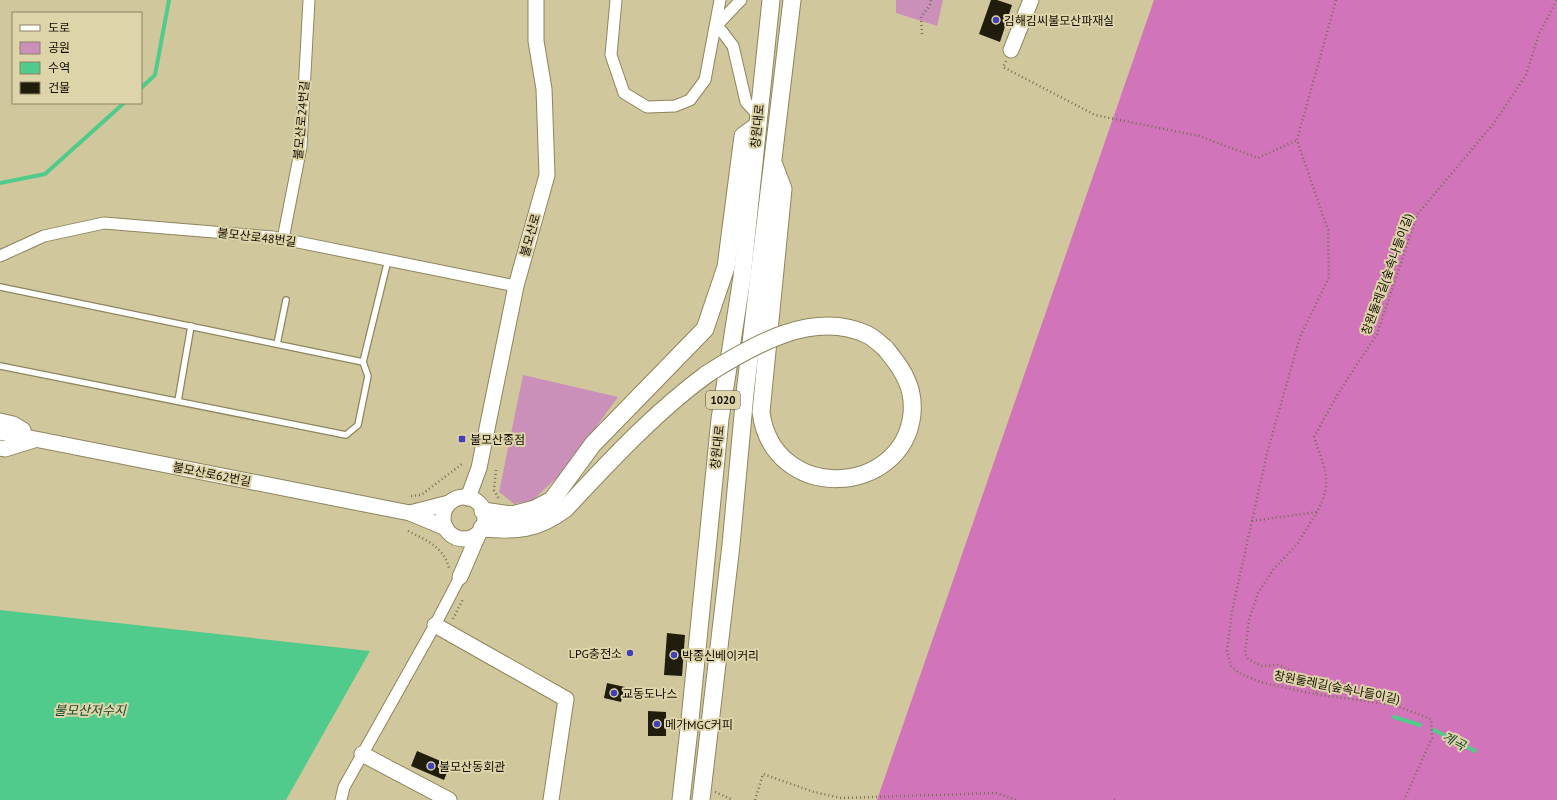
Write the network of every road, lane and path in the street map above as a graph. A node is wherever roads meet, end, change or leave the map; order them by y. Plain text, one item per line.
1 (308, 0) edge
2 (536, 0) edge
3 (616, 0) edge
4 (720, 0) edge
5 (741, 0) edge
6 (771, 0) edge
7 (792, 0) edge
8 (931, 0) edge
9 (1031, 0) edge
10 (1336, 0) edge
11 (1556, 0) edge
12 (717, 26) junction
13 (922, 34) dead end
14 (1011, 50) joint
15 (757, 121) junction
16 (1297, 140) junction
17 (772, 161) junction
18 (283, 239) junction
19 (0, 256) edge
20 (388, 260) junction
21 (516, 286) junction
22 (0, 287) edge
23 (286, 300) dead end
24 (191, 326) junction
25 (277, 344) junction
26 (363, 362) junction
27 (0, 366) edge
28 (178, 402) junction
29 (0, 421) edge
30 (6, 434) edge
31 (37, 439) junction
32 (0, 448) edge
33 (462, 464) dead end
34 (496, 470) dead end
35 (411, 496) dead end
36 (504, 502) dead end
37 (449, 504) junction
38 (477, 504) junction
39 (1317, 512) junction
40 (410, 514) junction
41 (1252, 521) junction
42 (446, 528) junction
43 (481, 530) junction
44 (408, 531) dead end
45 (462, 539) junction
46 (455, 574) junction
47 (435, 625) junction
48 (1319, 695) junction
49 (362, 754) junction
50 (341, 800) edge
51 (448, 800) edge
52 (551, 800) edge
53 (681, 800) edge
54 (701, 800) edge
55 (755, 800) edge
56 (1017, 800) edge
57 (1404, 800) edge

1 - 18 street, 불모산로24번길
2 - 21 street, 불모산로
3 - 12 street
4 - 12 street
5 - 12 street
6 - 15 main road, 창원대로 / 1020
7 - 17 main road, 창원대로 / 1020
8 - 13 path
9 - 14 street
10 - 16 path
11 - 39 path, 창원둘레길(숲속나들이길)
12 - 15 street
14 - 16 path
15 - 38 main road
15 - 53 main road, 창원대로 / 1020
16 - 41 path, 창원둘레길(숲속나들이길)
17 - 43 main road, bridge
17 - 54 main road, 창원대로 / 1020
18 - 19 street, 불모산로48번길
18 - 20 street, 불모산로48번길
20 - 21 street, 불모산로48번길
20 - 26 lane
21 - 38 street, 불모산로
22 - 24 lane
23 - 25 lane
24 - 25 lane
24 - 28 lane
25 - 26 lane
26 - 28 lane
27 - 28 lane
29 - 31 street
30 - 31 street, 불모산로62번길
31 - 32 street
31 - 40 street, 불모산로62번길
33 - 35 path
34 - 36 path
37 - 38 street
37 - 40 street
37 - 42 street
38 - 43 street
39 - 41 path
39 - 48 path, 창원둘레길(숲속나들이길)
40 - 42 street, 불모산로62번길
41 - 48 path, 창원둘레길(숲속나들이길)
42 - 45 street
43 - 45 street
43 - 46 street
44 - 46 path
45 - 46 street
46 - 47 street
47 - 49 street
47 - 52 street
48 - 57 path, 창원둘레길(숲속나들이길)
49 - 50 street
49 - 51 street
55 - 56 path

